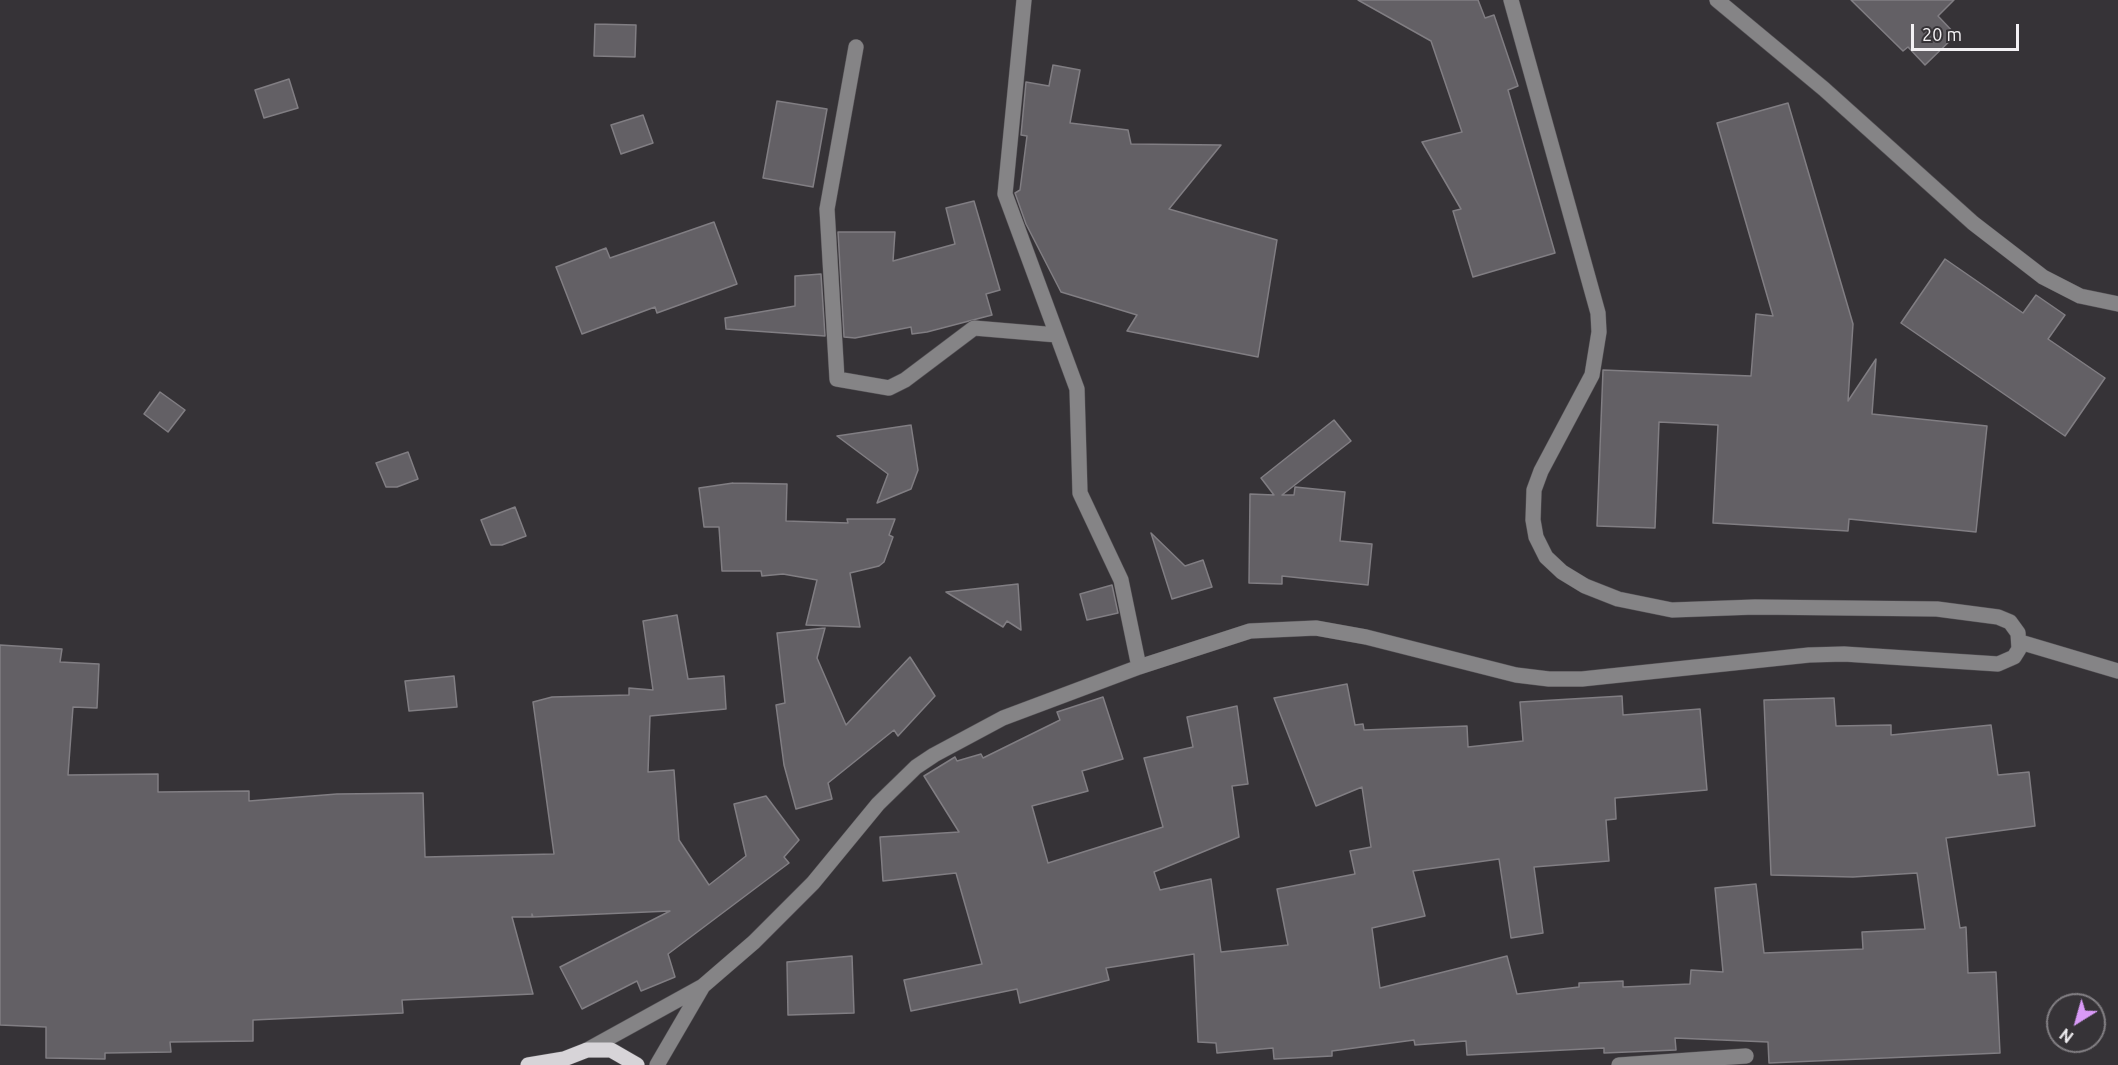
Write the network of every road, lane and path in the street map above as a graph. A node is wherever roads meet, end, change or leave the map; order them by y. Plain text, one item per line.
1 (1024, 0) edge
2 (1511, 0) edge
3 (1717, 0) edge
4 (856, 47) dead end
5 (2118, 304) edge
6 (1057, 335) junction
7 (2020, 642) junction
8 (1139, 667) junction
9 (2118, 671) edge
10 (703, 986) junction
11 (586, 1050) junction
12 (1746, 1056) dead end
13 (561, 1062) edge
14 (528, 1065) edge
15 (637, 1065) edge
16 (657, 1065) edge
17 (1619, 1065) edge

1 - 6 street
2 - 7 street
3 - 5 street
4 - 6 street
6 - 8 street
7 - 8 street
7 - 9 street
8 - 10 street
10 - 11 street
10 - 16 street
11 - 13 main road
11 - 15 main road
12 - 17 street
13 - 14 main road

